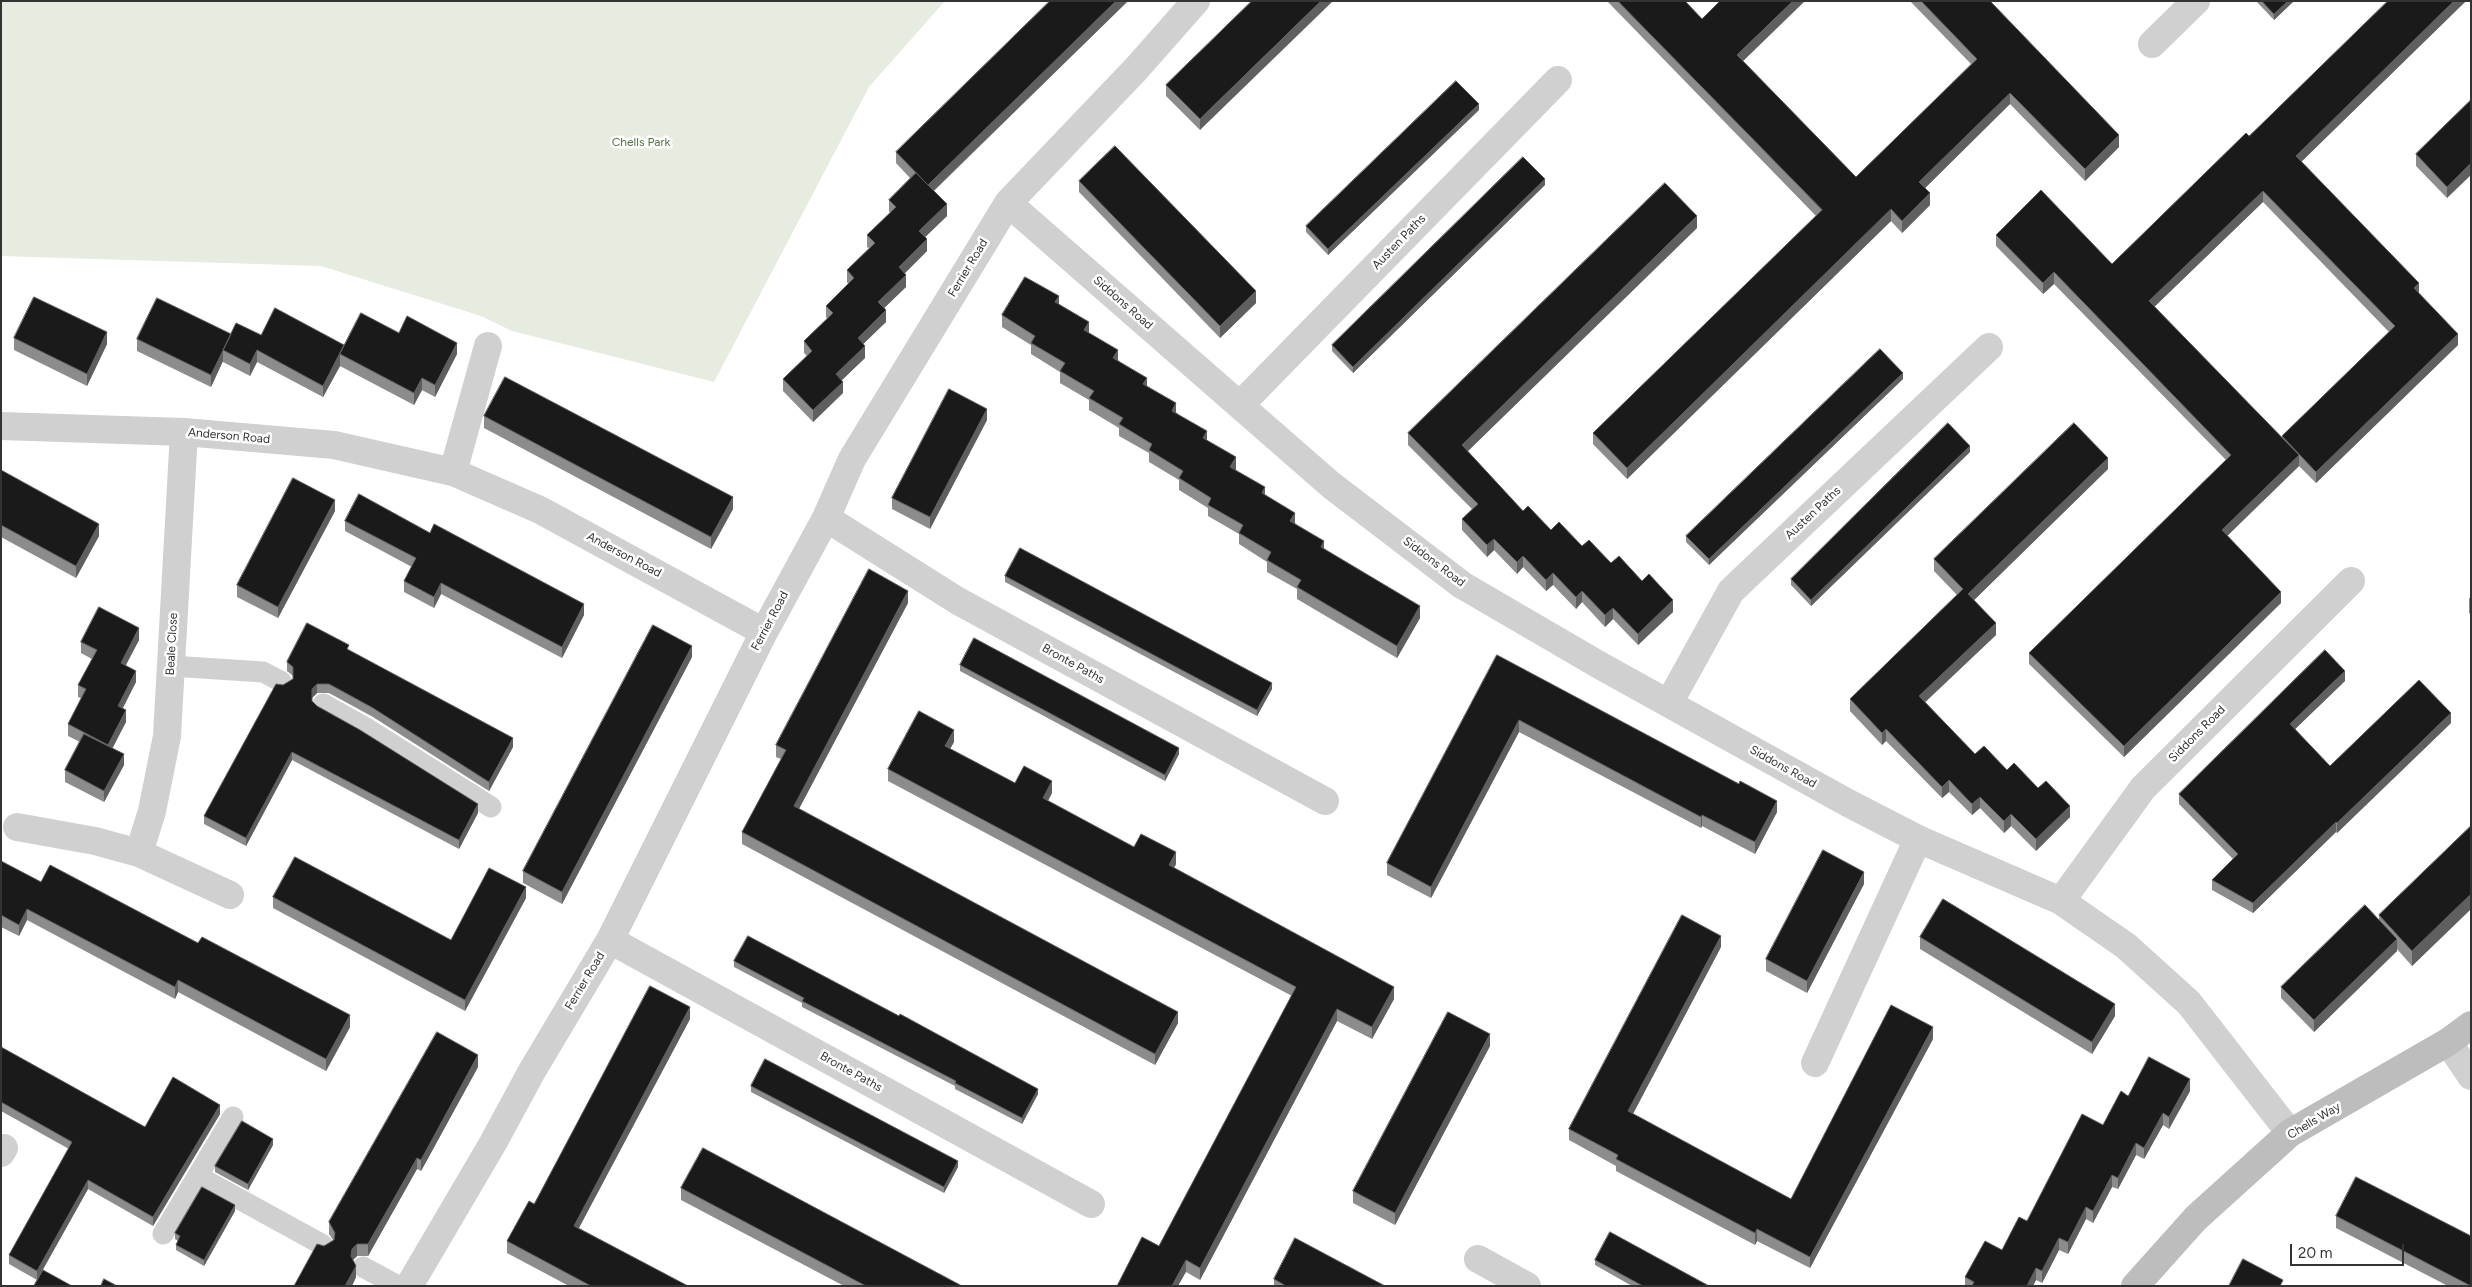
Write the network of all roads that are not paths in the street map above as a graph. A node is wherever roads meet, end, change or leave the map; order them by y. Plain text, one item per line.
1 (1196, 1) edge
2 (2196, 1) edge
3 (2152, 44) dead end
4 (1558, 80) dead end
5 (1008, 203) junction
6 (488, 346) dead end
7 (1989, 346) dead end
8 (1240, 405) junction
9 (1, 426) edge
10 (184, 432) junction
11 (453, 472) junction
12 (826, 518) junction
13 (2350, 582) dead end
14 (764, 632) junction
15 (171, 666) junction
16 (282, 682) dead end
17 (1669, 703) junction
18 (323, 704) dead end
19 (1325, 801) dead end
20 (491, 807) dead end
21 (17, 827) dead end
22 (1918, 839) junction
23 (139, 853) junction
24 (230, 896) dead end
25 (2061, 901) junction
26 (610, 940) junction
27 (2471, 1025) edge
28 (2448, 1042) junction
29 (1815, 1063) dead end
30 (2471, 1076) edge
31 (233, 1117) dead end
32 (2290, 1134) junction
33 (199, 1177) junction
34 (1091, 1204) dead end
35 (163, 1234) dead end
36 (323, 1245) edge
37 (1478, 1259) dead end
38 (363, 1266) dead end
39 (398, 1286) edge
40 (409, 1286) edge
41 (1527, 1286) edge
42 (2134, 1286) edge

1 - 5 street, Ferrier Road
2 - 3 street
4 - 8 street, Austen Paths
5 - 8 street, Siddons Road
5 - 12 street, Ferrier Road
6 - 11 street
7 - 17 street, Austen Paths
8 - 17 street, Siddons Road
9 - 10 street, Anderson Road
10 - 11 street, Anderson Road
10 - 15 street, Beale Close
11 - 14 street, Anderson Road
12 - 14 street, Ferrier Road
12 - 19 street, Bronte Paths
13 - 25 street, Siddons Road
14 - 26 street, Ferrier Road
15 - 16 lane
15 - 23 street, Beale Close
17 - 22 street, Siddons Road
18 - 20 lane
21 - 23 street
22 - 25 street, Siddons Road
22 - 29 street
23 - 24 street
25 - 32 street, Siddons Road
26 - 34 street, Bronte Paths
26 - 40 street, Ferrier Road
27 - 28 street, Chells Way
28 - 30 street
28 - 32 street, Chells Way
31 - 33 lane
32 - 42 street, Chells Way
33 - 35 lane
33 - 36 lane
37 - 41 street
38 - 39 lane

